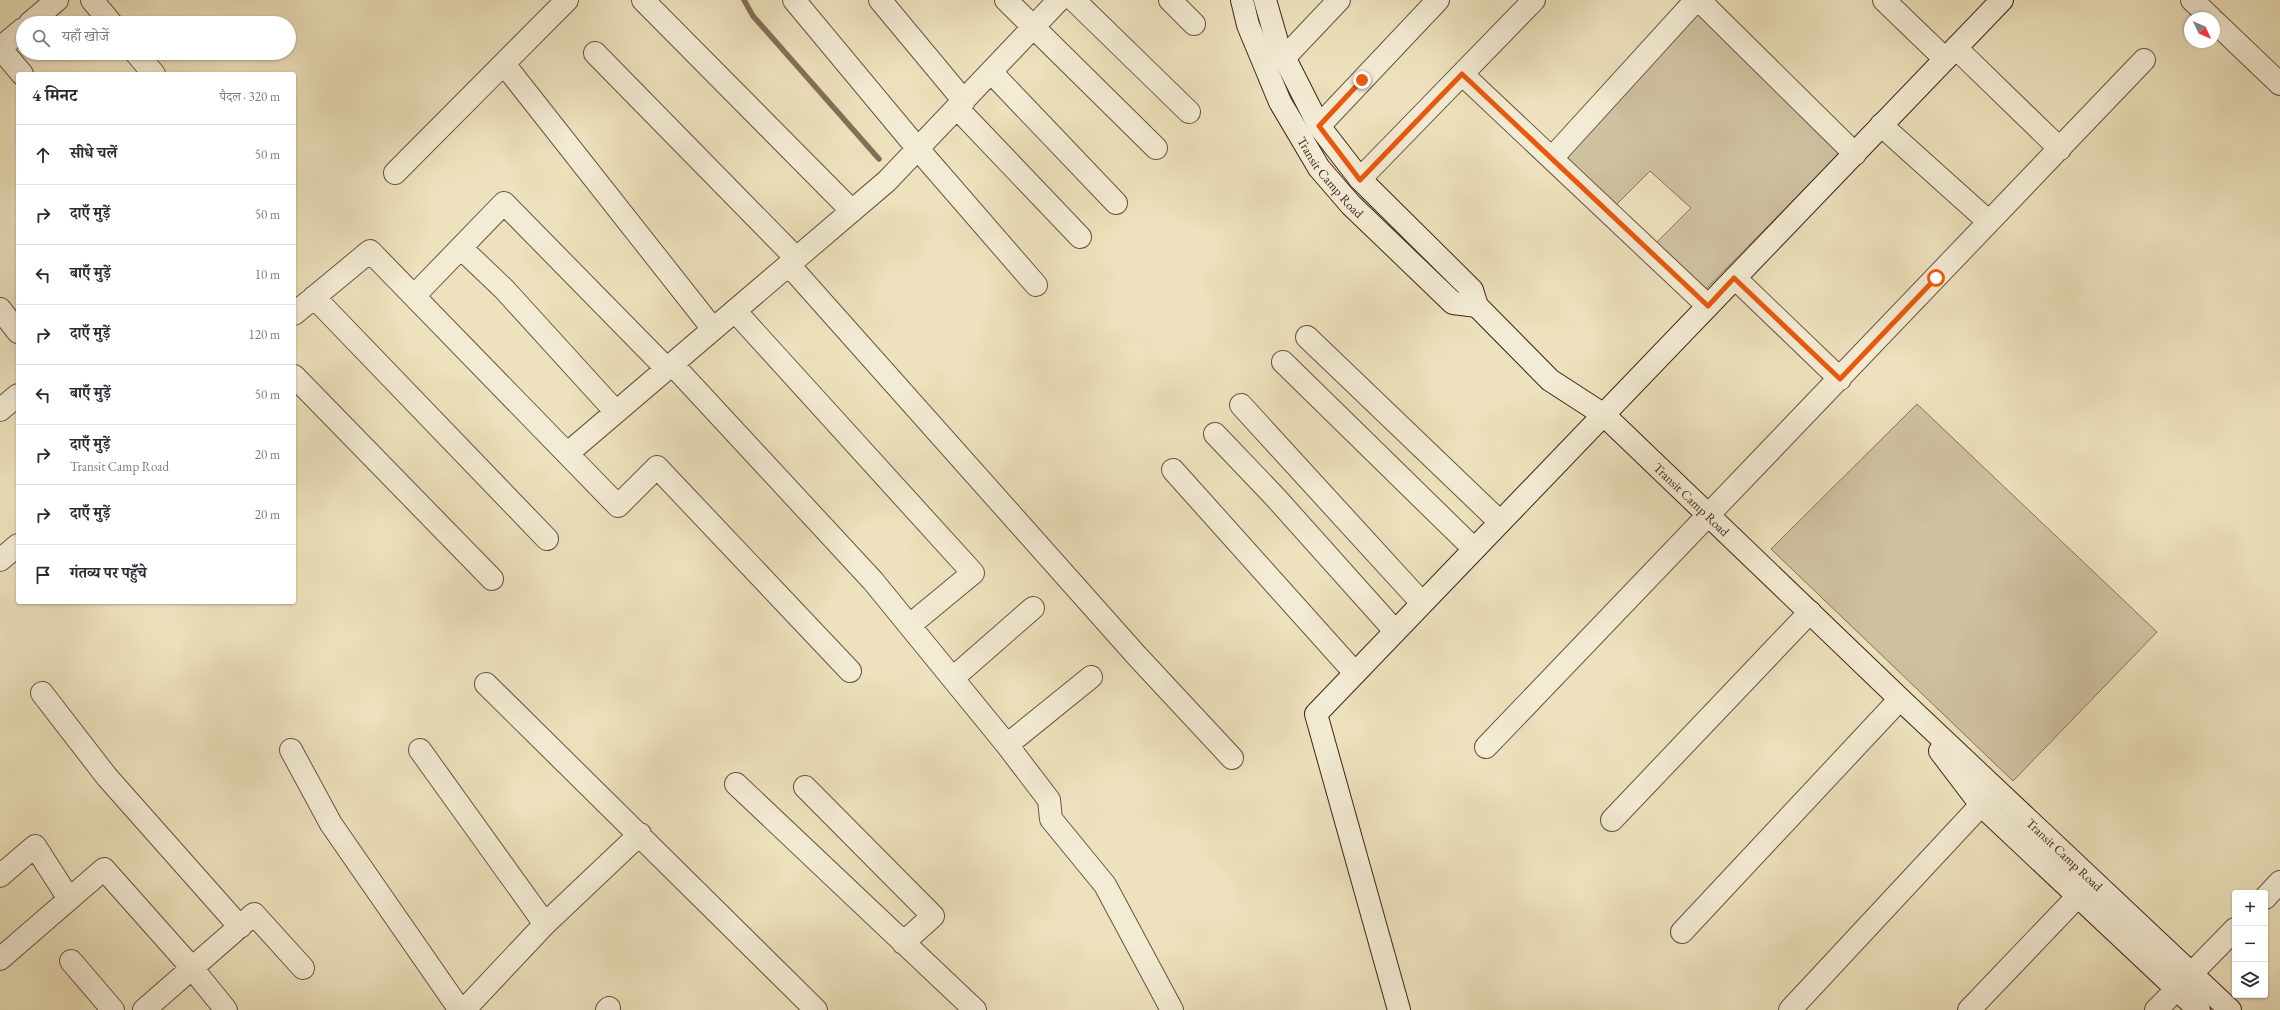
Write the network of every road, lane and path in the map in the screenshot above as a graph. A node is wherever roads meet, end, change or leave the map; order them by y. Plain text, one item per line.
1 (92, 0) edge
2 (567, 0) edge
3 (643, 0) edge
4 (794, 0) edge
5 (880, 0) edge
6 (1006, 0) edge
7 (1059, 0) edge
8 (1074, 0) edge
9 (1170, 0) edge
10 (1242, 0) edge
11 (1264, 0) edge
12 (1339, 0) edge
13 (1438, 0) edge
14 (1534, 0) edge
15 (1696, 0) edge
16 (1699, 0) edge
17 (1884, 0) edge
18 (2002, 0) edge
19 (2192, 0) edge
20 (50, 2) edge
21 (2205, 12) edge
22 (37, 16) edge
23 (105, 16) edge
24 (1194, 24) dead end
25 (1034, 27) junction
26 (2220, 27) edge
27 (16, 35) edge
28 (0, 48) edge
29 (595, 53) dead end
30 (1950, 54) junction
31 (1284, 58) junction
32 (142, 60) edge
33 (2144, 60) dead end
34 (504, 64) junction
35 (20, 72) edge
36 (152, 72) edge
37 (991, 72) junction
38 (1462, 74) junction
39 (2280, 84) edge
40 (961, 104) junction
41 (1189, 112) dead end
42 (1881, 125) junction
43 (1319, 126) junction
44 (1156, 148) dead end
45 (918, 149) junction
46 (2060, 149) junction
47 (1855, 154) junction
48 (1552, 158) junction
49 (396, 173) dead end
50 (1355, 173) junction
51 (1332, 182) junction
52 (1116, 204) dead end
53 (852, 211) junction
54 (1989, 222) junction
55 (1080, 237) dead end
56 (460, 248) junction
57 (792, 262) junction
58 (1734, 278) junction
59 (1036, 285) dead end
60 (414, 296) junction
61 (314, 297) junction
62 (1477, 306) junction
63 (1708, 306) junction
64 (0, 309) edge
65 (296, 311) edge
66 (735, 311) junction
67 (16, 329) edge
68 (713, 329) junction
69 (1307, 337) dead end
70 (1283, 362) dead end
71 (669, 366) junction
72 (296, 378) edge
73 (1840, 379) junction
74 (16, 397) edge
75 (1242, 405) dead end
76 (0, 410) edge
77 (616, 412) junction
78 (1604, 415) junction
79 (1215, 434) dead end
80 (568, 453) junction
81 (1173, 470) dead end
82 (1709, 516) junction
83 (1500, 522) junction
84 (547, 539) dead end
85 (16, 547) edge
86 (1474, 549) junction
87 (0, 560) edge
88 (492, 579) dead end
89 (1422, 603) junction
90 (1032, 608) dead end
91 (1810, 612) junction
92 (910, 626) junction
93 (1396, 631) junction
94 (850, 671) dead end
95 (1355, 673) junction
96 (1091, 677) dead end
97 (953, 678) junction
98 (486, 684) dead end
99 (42, 693) dead end
100 (1900, 699) junction
101 (1007, 744) junction
102 (1486, 747) dead end
103 (291, 750) dead end
104 (420, 750) dead end
105 (1232, 758) dead end
106 (736, 784) dead end
107 (805, 787) dead end
108 (1995, 788) junction
109 (1981, 805) junction
110 (1612, 820) dead end
111 (640, 834) junction
112 (0, 876) edge
113 (2280, 882) edge
114 (2085, 888) junction
115 (2268, 895) edge
116 (69, 899) junction
117 (545, 924) junction
118 (240, 927) junction
119 (1682, 932) dead end
120 (2232, 932) edge
121 (903, 942) junction
122 (0, 959) edge
123 (71, 961) dead end
124 (192, 968) junction
125 (303, 968) dead end
126 (2192, 973) junction
127 (2177, 989) junction
128 (113, 1010) edge
129 (144, 1010) edge
130 (226, 1010) edge
131 (460, 1010) edge
132 (464, 1010) edge
133 (816, 1010) edge
134 (975, 1010) edge
135 (1172, 1010) edge
136 (1399, 1010) edge
137 (1790, 1010) edge
138 (1969, 1010) edge
139 (2156, 1010) edge
140 (2199, 1010) edge
141 (2230, 1010) edge

1 - 23 street
2 - 34 street
3 - 53 street
4 - 45 street
5 - 40 street
6 - 25 street
7 - 25 street
8 - 41 street
9 - 24 street
10 - 51 street, Transit Camp Road
11 - 31 street, Transit Camp Road
12 - 31 street
13 - 43 street
14 - 38 street
15 - 48 street
16 - 47 street
17 - 30 street
18 - 30 street
19 - 21 street
20 - 22 street
25 - 37 street
25 - 44 street
26 - 39 street
27 - 28 street
28 - 35 street
29 - 57 street
30 - 42 street
30 - 46 street
31 - 43 street, Transit Camp Road
32 - 36 street
33 - 46 street
34 - 49 street
34 - 68 street
37 - 40 street
37 - 52 street
38 - 48 street
38 - 50 street
40 - 45 street
40 - 55 street
42 - 47 street
42 - 54 street
43 - 50 street, Transit Camp Road
45 - 53 street
45 - 59 street
46 - 54 street
47 - 58 street
48 - 63 street
50 - 51 street
50 - 62 street, Transit Camp Road
51 - 62 street, Transit Camp Road
53 - 57 street
54 - 73 street
56 - 60 street
56 - 71 street
56 - 77 street
57 - 66 street
57 - 105 street
58 - 63 street
58 - 73 street
60 - 61 street
60 - 80 street
61 - 65 street
61 - 84 street
62 - 78 street, Transit Camp Road
63 - 78 street
64 - 67 street
66 - 68 street
66 - 92 street
68 - 71 street
69 - 83 street
70 - 86 street
71 - 77 street
71 - 92 street
72 - 88 street
73 - 82 street
74 - 76 street
75 - 89 street
77 - 80 street
78 - 82 street, Transit Camp Road
78 - 83 street
79 - 93 street
80 - 94 street
81 - 95 street
82 - 91 street, Transit Camp Road
82 - 102 street
83 - 86 street
85 - 87 street
86 - 89 street
89 - 93 street
90 - 97 street
91 - 100 street, Transit Camp Road
91 - 110 street
92 - 97 street
93 - 95 street
95 - 136 street
96 - 101 street
97 - 101 street
98 - 111 street
99 - 118 street
100 - 108 street, Transit Camp Road
100 - 109 street, Transit Camp Road
100 - 119 street
101 - 135 street
103 - 131 street
104 - 117 street
106 - 121 street
107 - 121 street
108 - 109 street
108 - 114 street, Transit Camp Road
109 - 114 street, Transit Camp Road
109 - 137 street
111 - 117 street
111 - 133 street
112 - 116 street
113 - 115 street
114 - 126 street, Transit Camp Road
114 - 127 street, Transit Camp Road
114 - 138 street
116 - 122 street
116 - 124 street
117 - 132 street
118 - 124 street
118 - 125 street
120 - 126 street
121 - 134 street
123 - 128 street
124 - 129 street
124 - 130 street
126 - 127 street
126 - 141 street, Transit Camp Road
127 - 139 street
127 - 140 street, Transit Camp Road

